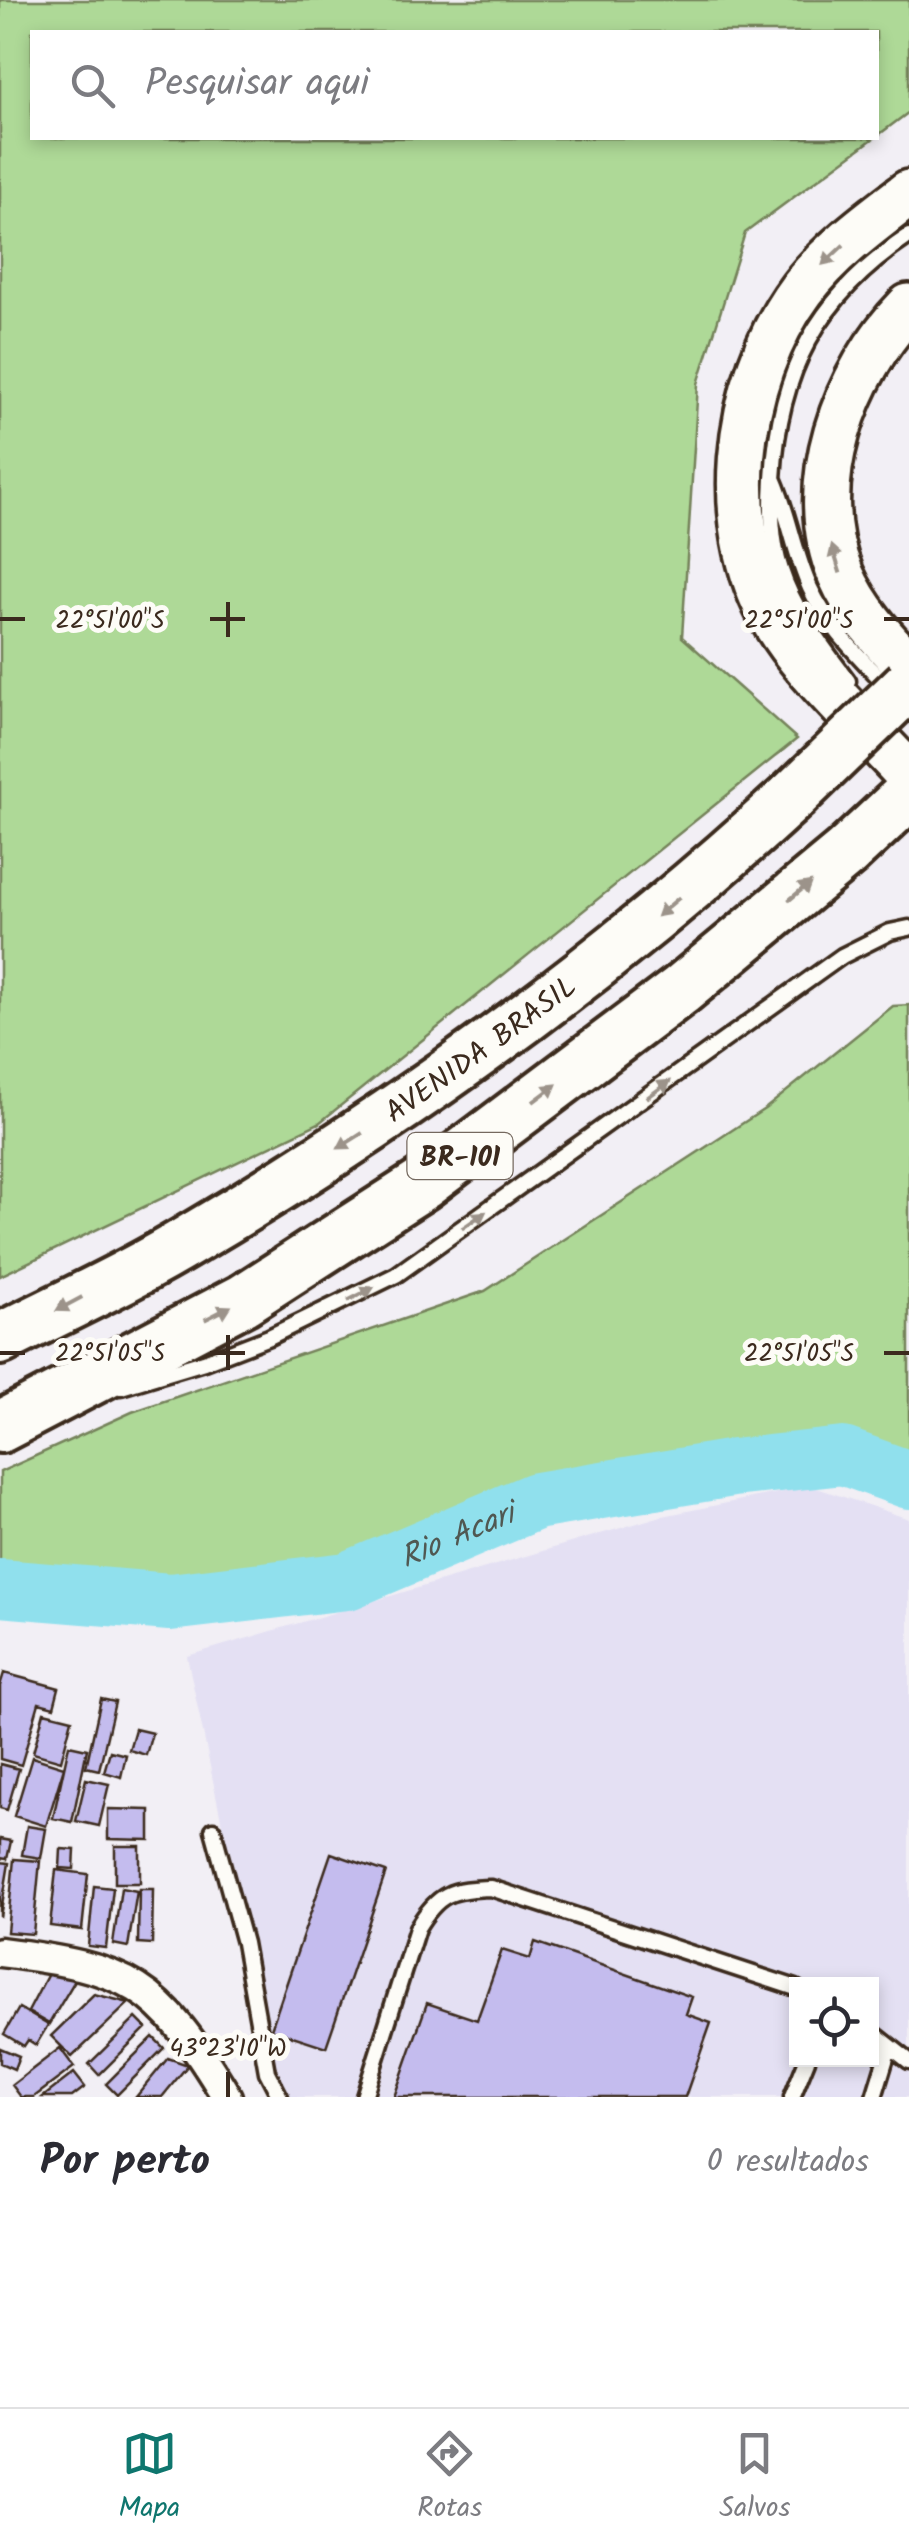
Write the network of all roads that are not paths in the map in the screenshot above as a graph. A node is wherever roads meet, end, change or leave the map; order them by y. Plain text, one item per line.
1 (909, 194) edge
2 (909, 236) edge
3 (909, 307) edge
4 (773, 478) junction
5 (909, 668) edge
6 (898, 703) edge
7 (909, 709) edge
8 (909, 775) edge
9 (909, 794) edge
10 (909, 928) edge
11 (0, 1339) edge
12 (111, 1390) dead end
13 (93, 1394) dead end
14 (19, 1417) edge
15 (213, 1830) dead end
16 (0, 1952) edge
17 (789, 1986) edge
18 (879, 2039) edge
19 (889, 2048) junction
20 (909, 2061) edge
21 (804, 2067) edge
22 (226, 2097) edge
23 (280, 2097) edge
24 (364, 2097) edge
25 (792, 2097) edge
26 (874, 2097) edge

1 -> 8 main road
2 - 4 lane
5 -> 3 main road
4 - 6 lane
4 - 7 lane
6 -> 11 highway, AVENIDA BRASIL / BR-101, bridge
14 -> 9 highway, BR-101
12 -> 10 lane
13 - 14 lane
15 - 23 lane
16 - 22 street
17 - 24 lane
18 - 19 lane
19 - 20 lane
19 - 26 lane
21 - 25 lane

